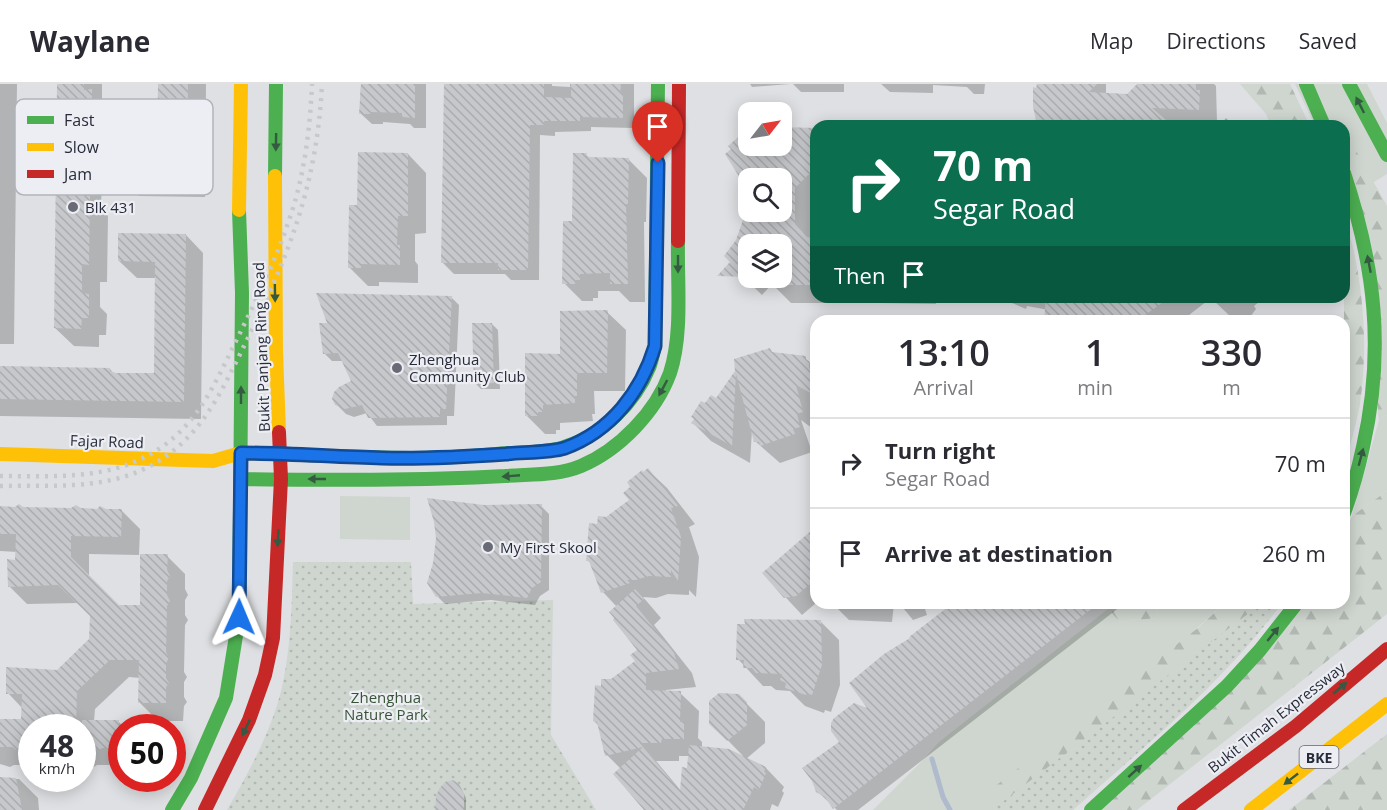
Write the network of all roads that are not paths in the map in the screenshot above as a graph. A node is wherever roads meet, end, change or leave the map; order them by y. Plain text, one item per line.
1 (241, 84) edge
2 (276, 84) edge
3 (658, 84) edge
4 (679, 84) edge
5 (1306, 84) edge
6 (1349, 84) edge
7 (1321, 120) edge
8 (1387, 155) edge
9 (1350, 191) edge
10 (241, 453) junction
11 (280, 453) junction
12 (0, 454) edge
13 (213, 461) junction
14 (241, 479) junction
15 (281, 479) junction
16 (1350, 495) edge
17 (1292, 609) edge
18 (1387, 649) edge
19 (1387, 704) edge
20 (172, 810) edge
21 (205, 810) edge
22 (1091, 810) edge
23 (1184, 810) edge
24 (1251, 810) edge

10 -> 1 main road, Bukit Panjang Ring Road
2 -> 11 main road, Bukit Panjang Ring Road
3 - 11 main road, Fajar Road
4 -> 15 main road
5 - 7 main road
8 -> 6 main road
16 -> 9 main road
10 - 11 main road, Fajar Road
10 - 13 main road, Fajar Road
10 - 14 main road, Bukit Panjang Ring Road
11 - 15 main road, Bukit Panjang Ring Road
12 - 13 main road, Fajar Road
13 - 14 main road
14 - 15 main road
14 - 20 main road, Bukit Panjang Ring Road
15 -> 21 main road, Bukit Panjang Ring Road
22 -> 17 main road
23 -> 18 main road, Bukit Timah Expressway / BKE
19 -> 24 main road, BKE

